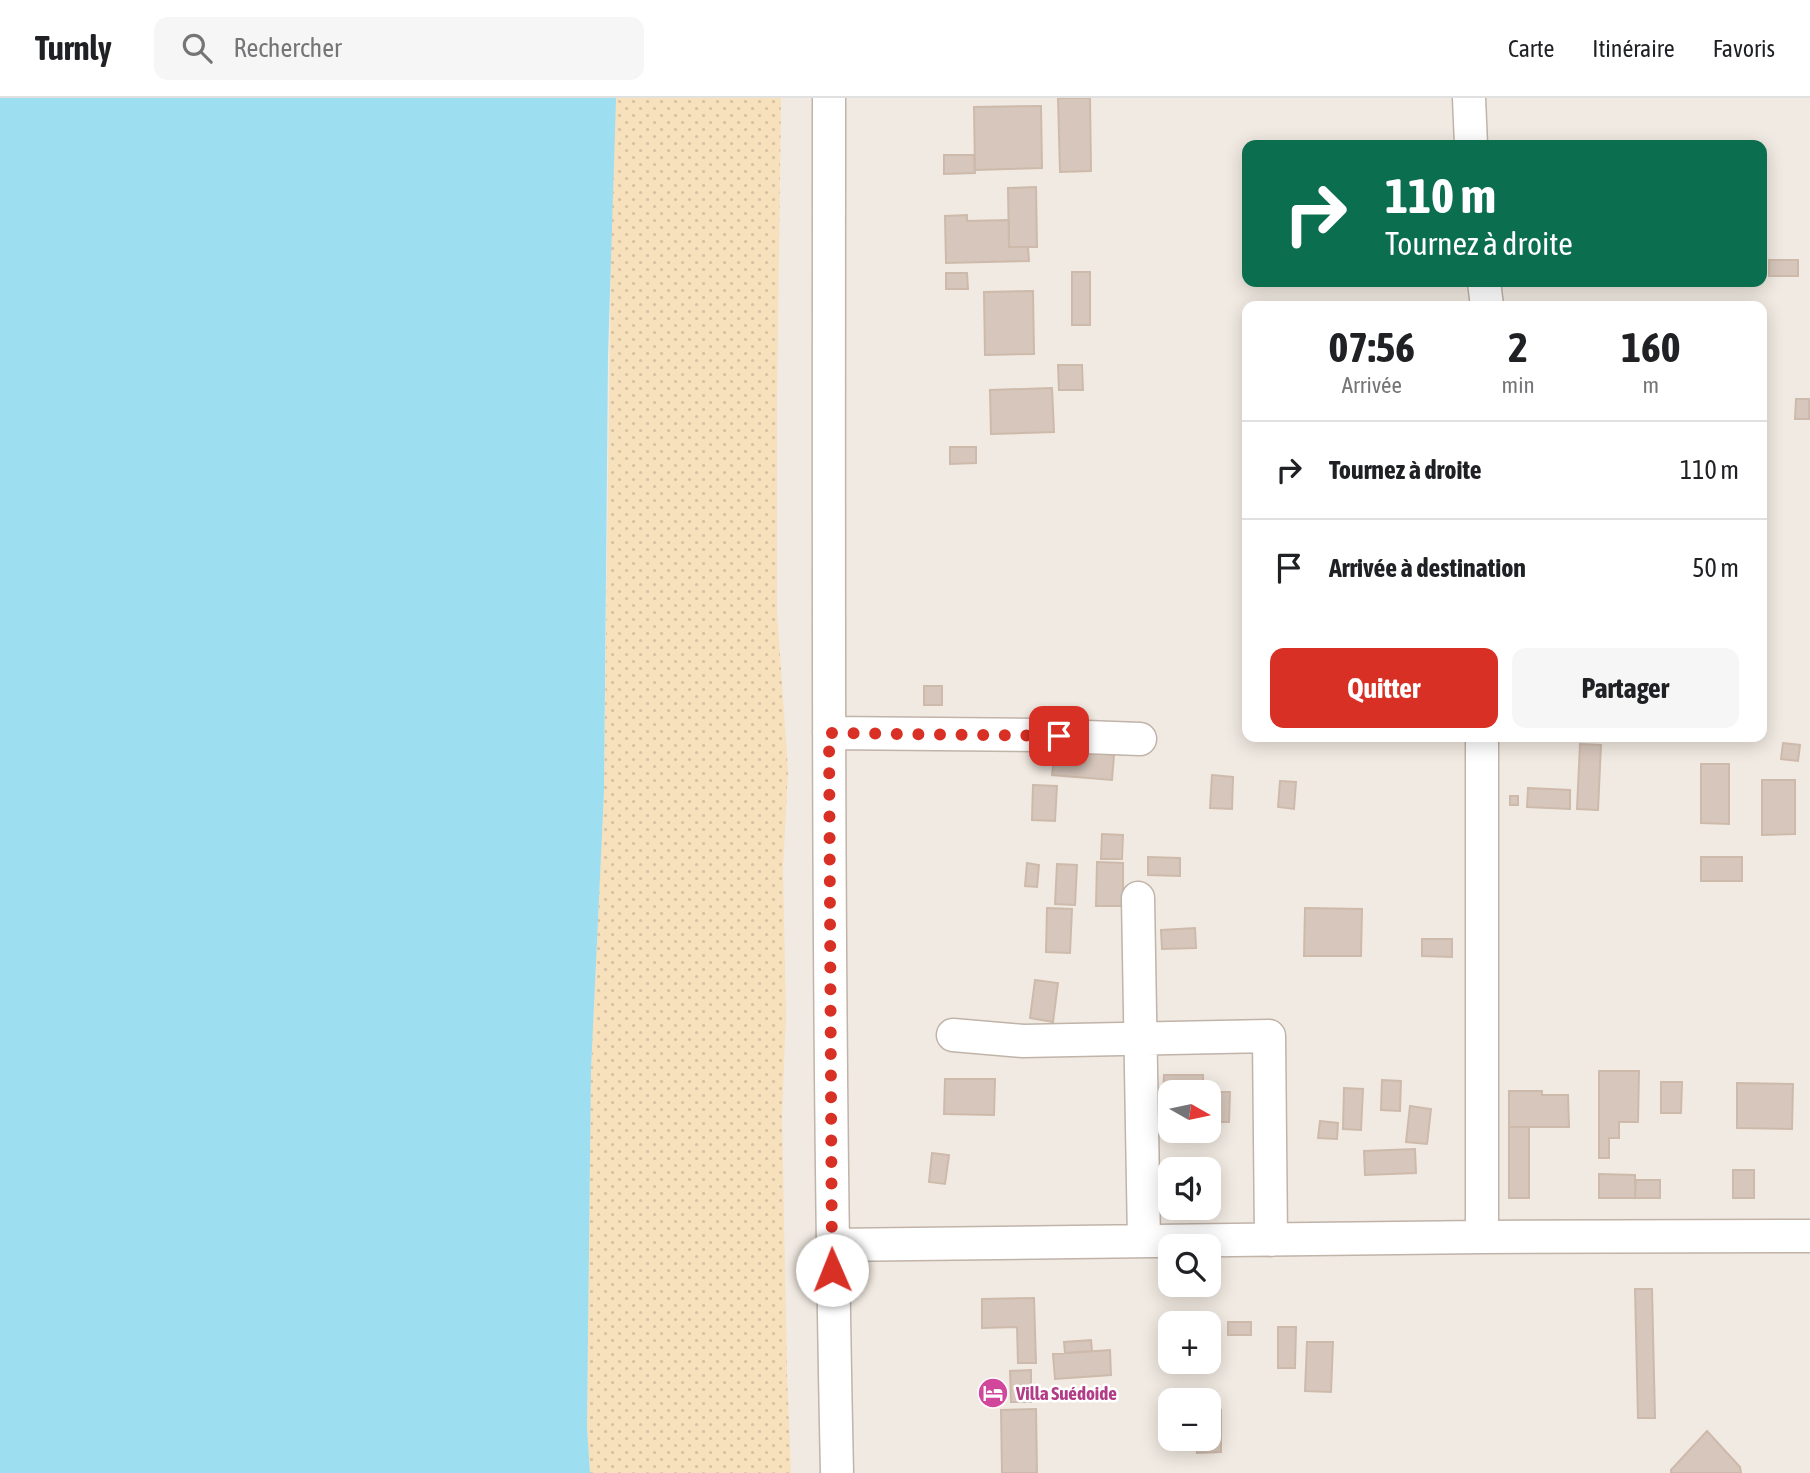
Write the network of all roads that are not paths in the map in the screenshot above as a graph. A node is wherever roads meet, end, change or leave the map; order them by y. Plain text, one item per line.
1 (829, 98) edge
2 (1469, 98) edge
3 (1471, 140) edge
4 (829, 733) junction
5 (1140, 739) dead end
6 (1482, 742) edge
7 (1138, 898) dead end
8 (953, 1035) dead end
9 (1140, 1038) junction
10 (1810, 1236) edge
11 (1482, 1237) junction
12 (1271, 1240) junction
13 (1144, 1241) junction
14 (832, 1245) junction
15 (836, 1473) edge

1 - 4 street
2 - 3 street
4 - 5 street
4 - 14 street
6 - 11 street
7 - 9 street
8 - 9 street
9 - 12 street
9 - 13 street
10 - 11 street
11 - 12 street
12 - 13 street
13 - 14 street
14 - 15 street

